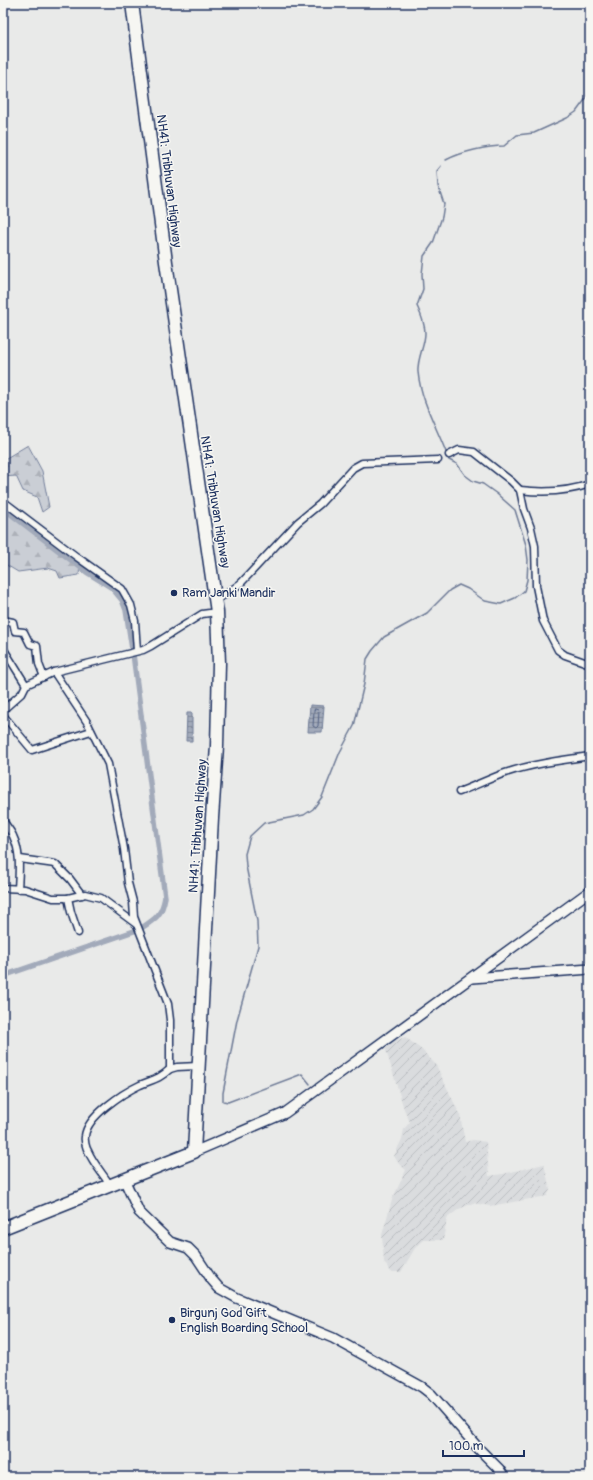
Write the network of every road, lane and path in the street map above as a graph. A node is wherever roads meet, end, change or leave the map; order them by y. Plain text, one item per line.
1 (132, 3) edge
2 (449, 455) dead end
3 (438, 460) dead end
4 (590, 484) edge
5 (520, 490) junction
6 (3, 501) edge
7 (216, 599) junction
8 (217, 612) junction
9 (3, 620) edge
10 (3, 648) edge
11 (137, 651) junction
12 (590, 664) edge
13 (54, 672) junction
14 (44, 677) junction
15 (26, 685) junction
16 (3, 710) edge
17 (3, 715) edge
18 (91, 731) junction
19 (590, 756) edge
20 (459, 792) dead end
21 (3, 820) edge
22 (5, 830) edge
23 (20, 858) junction
24 (3, 888) edge
25 (18, 889) junction
26 (590, 891) edge
27 (82, 895) junction
28 (68, 898) junction
29 (136, 924) junction
30 (78, 933) dead end
31 (590, 969) edge
32 (470, 978) junction
33 (198, 1066) junction
34 (170, 1069) junction
35 (194, 1152) junction
36 (124, 1179) junction
37 (110, 1185) junction
38 (3, 1228) edge
39 (504, 1477) edge

1 - 7 highway, NH41: Tribhuvan Highway
2 - 5 street
3 - 7 street
4 - 5 street
5 - 12 street
6 - 11 street
7 - 8 highway, NH41: Tribhuvan Highway
8 - 11 street
8 - 33 highway, NH41: Tribhuvan Highway
9 - 14 street
10 - 15 street
11 - 13 street
13 - 14 street
13 - 18 street
14 - 15 street
15 - 16 street
17 - 18 street
18 - 29 street
19 - 20 street
21 - 22 street
22 - 23 street
23 - 25 street
23 - 27 street
24 - 25 street
25 - 28 street
26 - 32 main road
27 - 28 street
27 - 29 street
28 - 30 street
29 - 34 street
31 - 32 main road
32 - 35 main road
33 - 34 street
33 - 35 highway, NH41: Tribhuvan Highway
34 - 37 street
35 - 36 highway
36 - 37 highway
36 - 39 main road
37 - 38 highway

